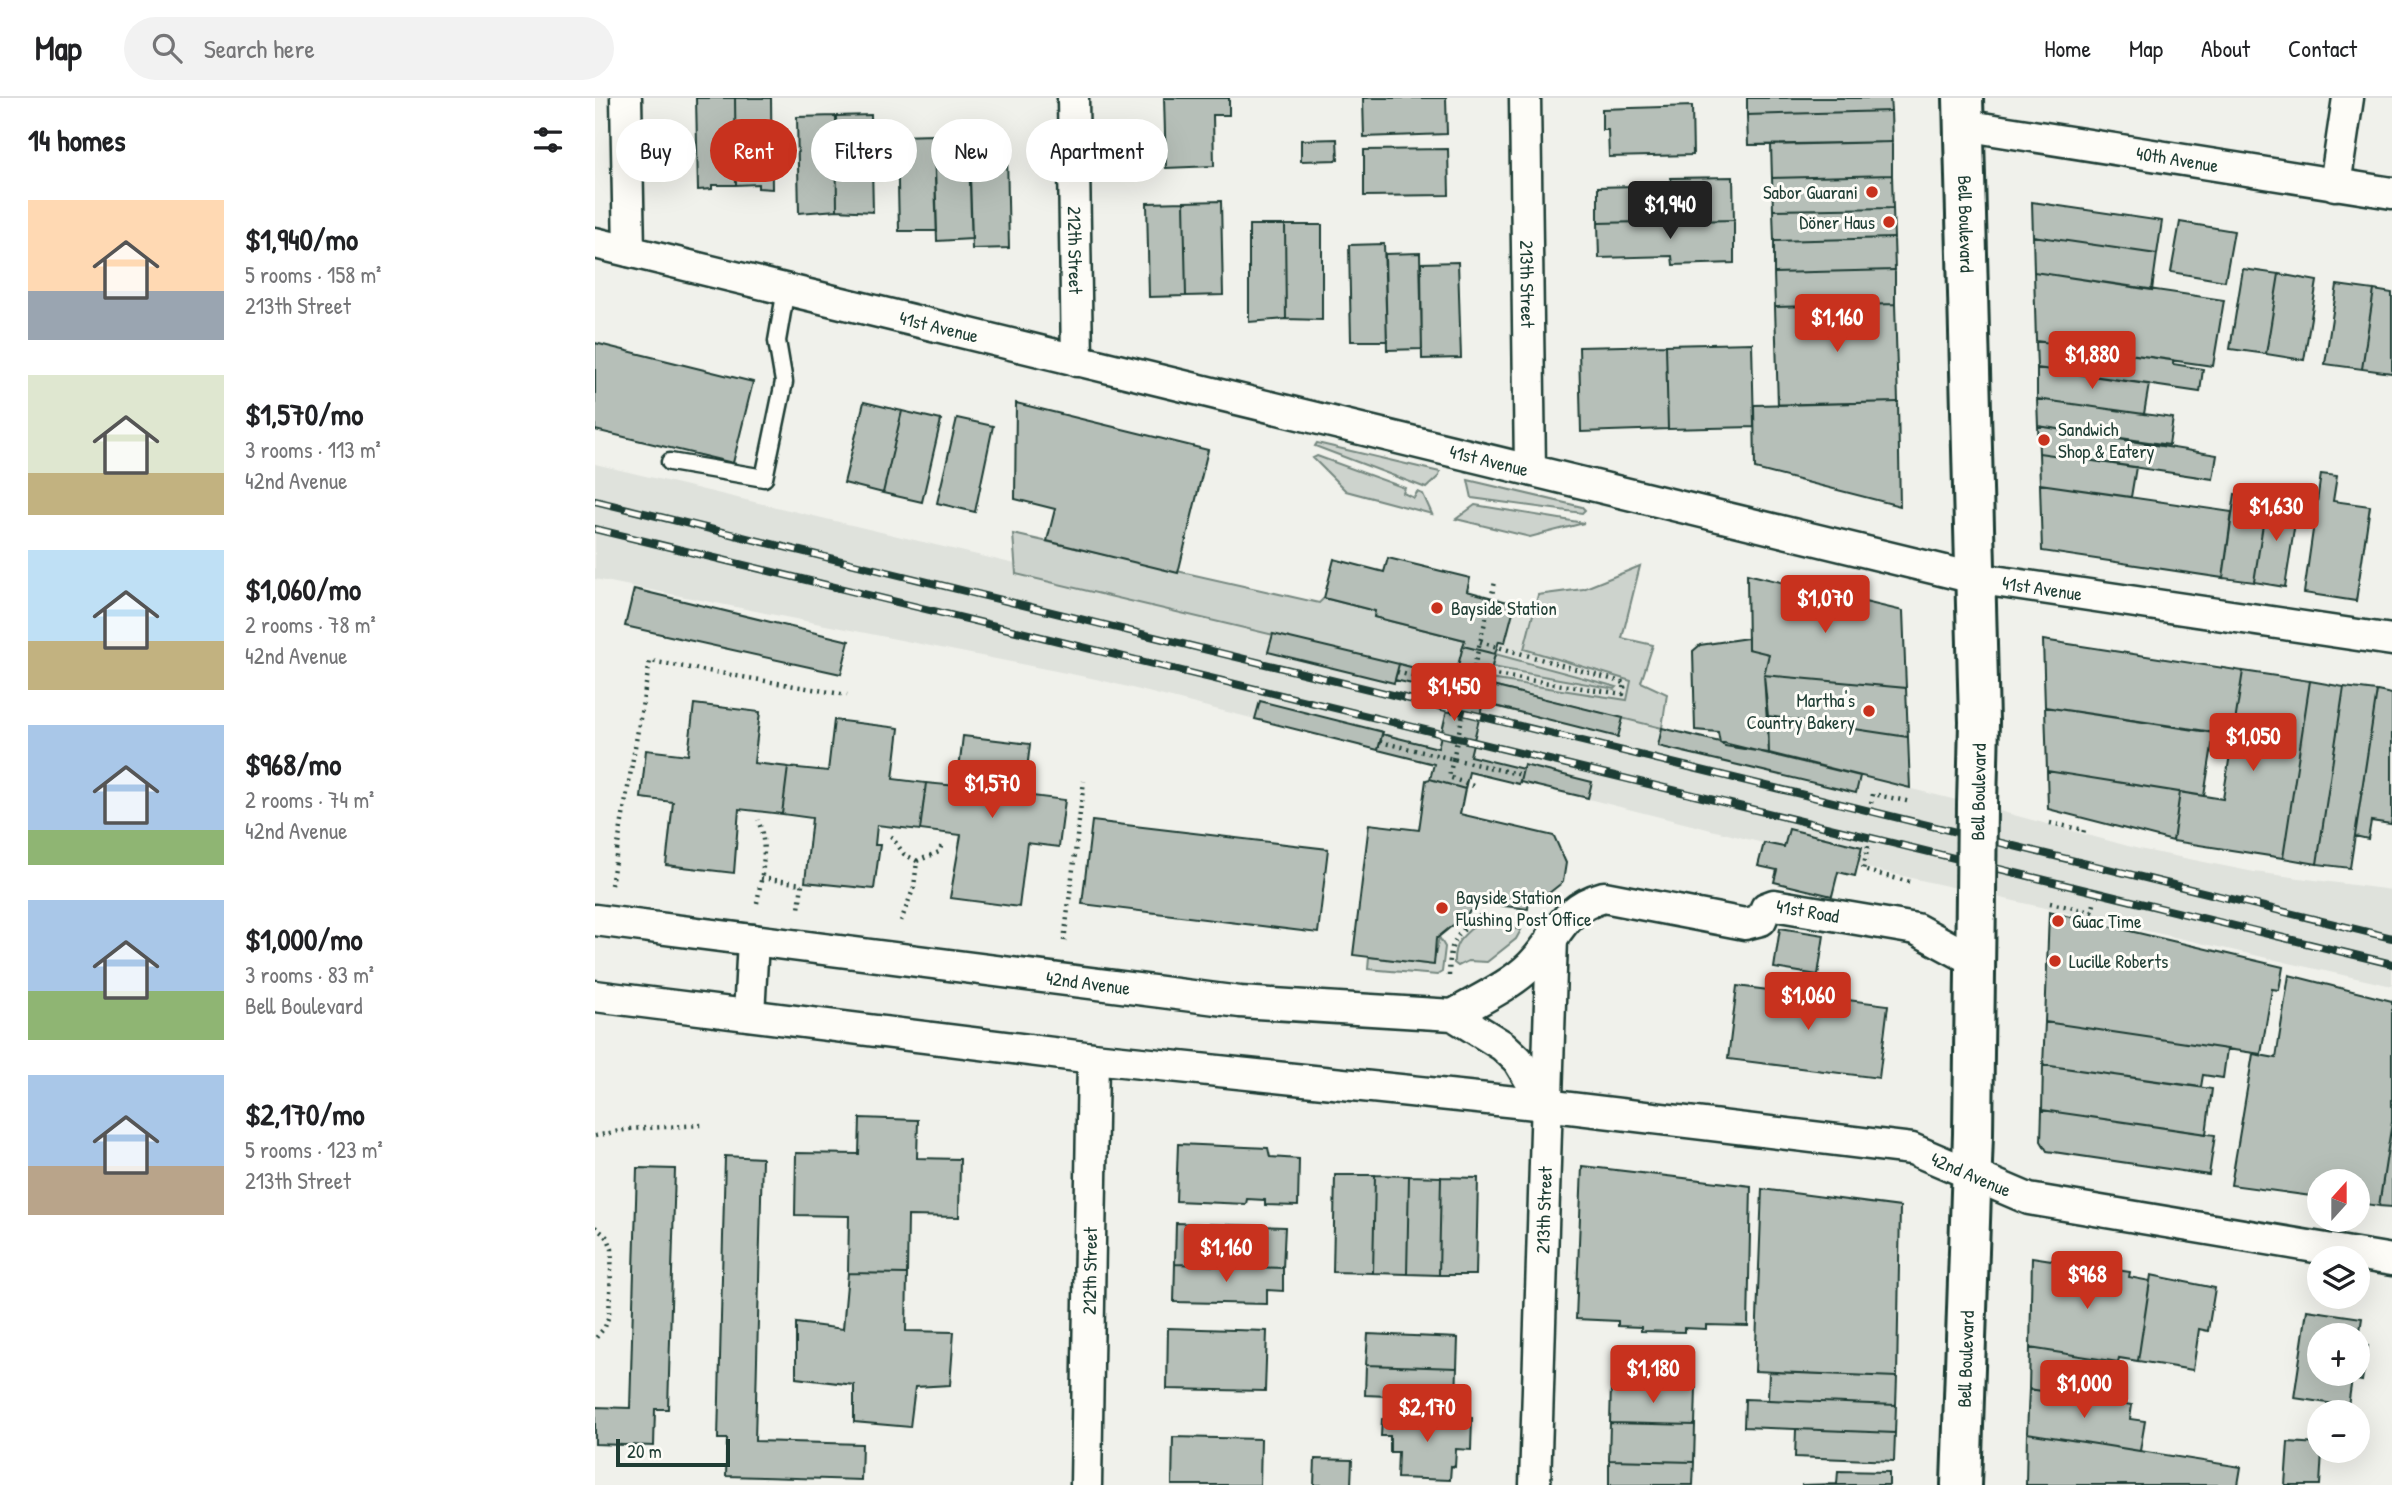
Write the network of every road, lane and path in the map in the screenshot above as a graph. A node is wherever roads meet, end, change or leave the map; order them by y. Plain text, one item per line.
1 (626, 98) edge
2 (1073, 98) edge
3 (1525, 98) edge
4 (2348, 98) edge
5 (1963, 111) edge
6 (2335, 185) junction
7 (2392, 194) edge
8 (595, 243) edge
9 (629, 251) junction
10 (786, 289) junction
11 (1077, 361) junction
12 (670, 462) dead end
13 (1530, 470) junction
14 (1974, 578) junction
15 (1495, 582) dead end
16 (2392, 640) edge
17 (1481, 642) junction
18 (1397, 672) dead end
19 (1488, 674) dead end
20 (1468, 691) junction
21 (847, 695) dead end
22 (1380, 742) dead end
23 (1453, 759) junction
24 (1522, 775) dead end
25 (1084, 781) dead end
26 (1476, 787) dead end
27 (1911, 802) dead end
28 (1871, 803) dead end
29 (758, 820) dead end
30 (2050, 823) dead end
31 (2083, 834) dead end
32 (891, 836) dead end
33 (943, 842) dead end
34 (1868, 846) dead end
35 (917, 862) junction
36 (761, 878) junction
37 (1910, 882) dead end
38 (611, 885) dead end
39 (2095, 900) dead end
40 (757, 903) dead end
41 (2050, 903) dead end
42 (799, 908) dead end
43 (595, 920) edge
44 (901, 921) dead end
45 (1541, 932) junction
46 (753, 940) junction
47 (1064, 941) dead end
48 (1975, 961) junction
49 (1449, 976) dead end
50 (595, 996) edge
51 (1453, 1014) junction
52 (749, 1015) junction
53 (1093, 1058) junction
54 (1545, 1105) junction
55 (702, 1125) dead end
56 (595, 1136) edge
57 (1972, 1174) junction
58 (595, 1227) edge
59 (2392, 1260) edge
60 (595, 1339) edge
61 (1086, 1485) edge
62 (1535, 1485) edge
63 (1961, 1485) edge

1 - 9 street
2 - 11 street, 212th Street
3 - 13 street, 213th Street
4 - 6 street
5 - 6 street, 40th Avenue
5 - 14 street, Bell Boulevard
6 - 7 street, 40th Avenue
8 - 9 street, 41st Avenue
9 - 10 street, 41st Avenue
10 - 11 street, 41st Avenue
10 - 12 lane
11 - 13 street, 41st Avenue
13 - 14 street, 41st Avenue
14 - 16 street, 41st Avenue
14 - 48 street, Bell Boulevard, bridge
15 - 17 path
17 - 19 path
17 - 20 path
18 - 20 path
20 - 23 path, bridge
21 - 38 path
22 - 23 path
23 - 24 path
23 - 26 path
25 - 47 path
27 - 28 path
29 - 36 path
30 - 31 path
32 - 35 path
33 - 35 path
34 - 37 path
35 - 44 path
36 - 40 path
36 - 42 path
39 - 41 path
43 - 46 street, 42nd Avenue
45 - 48 street, 41st Road
45 - 49 path
45 - 51 street
45 - 54 street, 213th Street
46 - 51 street, 42nd Avenue
46 - 52 street
48 - 57 street, Bell Boulevard
50 - 52 street, 42nd Avenue
51 - 54 street, 42nd Avenue
52 - 53 street, 42nd Avenue
53 - 54 street, 42nd Avenue
53 - 61 street, 212th Street
54 - 57 street, 42nd Avenue
54 - 62 street, 213th Street
55 - 56 path
57 - 59 street, 42nd Avenue
57 - 63 street, Bell Boulevard
58 - 60 path

